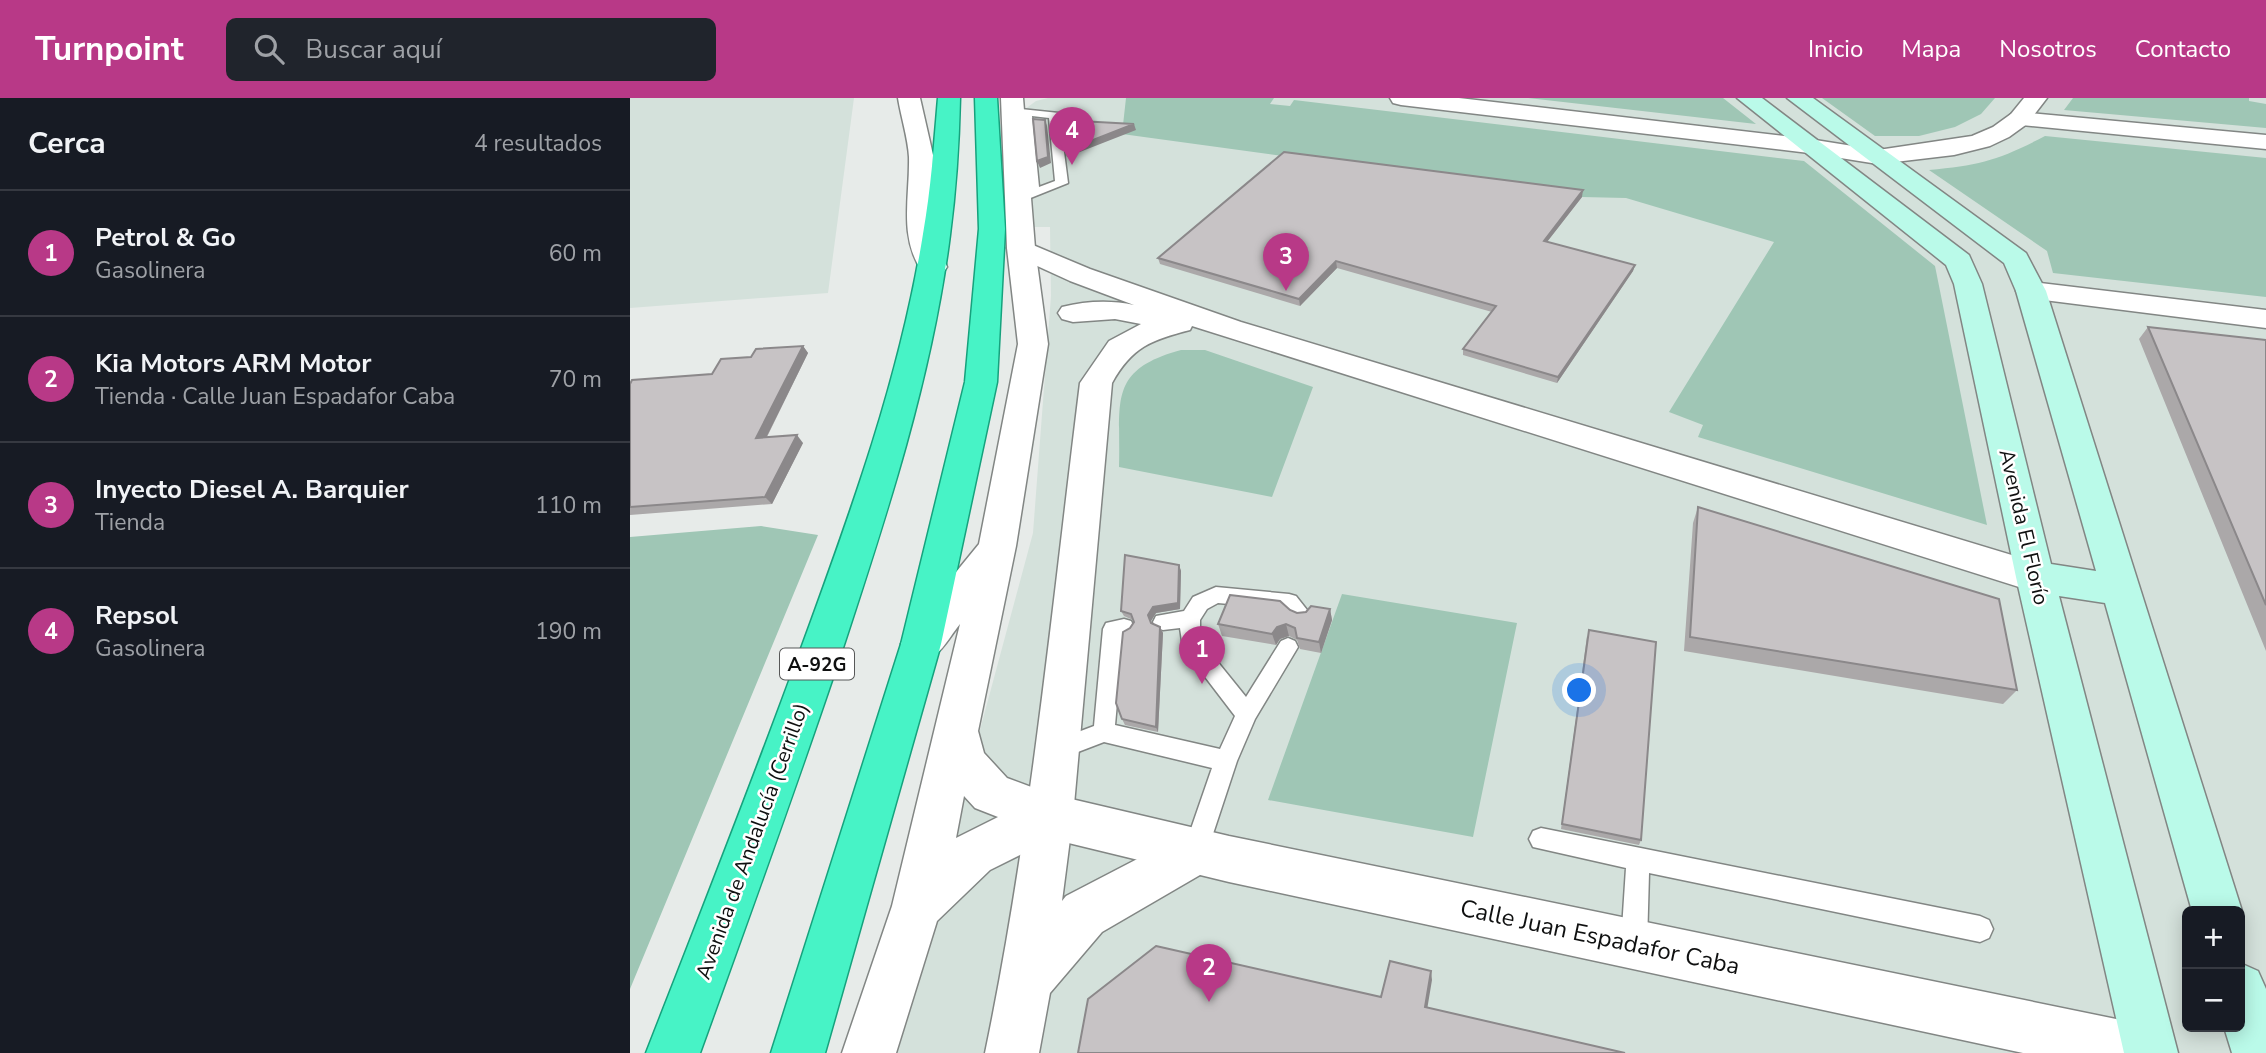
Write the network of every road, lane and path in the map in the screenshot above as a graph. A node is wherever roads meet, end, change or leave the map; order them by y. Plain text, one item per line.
1 (909, 98) edge
2 (922, 98) edge
3 (949, 98) edge
4 (954, 98) edge
5 (1401, 98) edge
6 (1748, 98) edge
7 (1798, 98) edge
8 (2036, 98) edge
9 (1009, 105) edge
10 (2019, 119) junction
11 (2266, 142) edge
12 (1809, 146) junction
13 (1878, 157) junction
14 (1026, 196) junction
15 (1021, 248) junction
16 (933, 267) junction
17 (1080, 275) junction
18 (1968, 284) junction
19 (2031, 291) junction
20 (1073, 313) junction
21 (2266, 319) edge
22 (1179, 323) junction
23 (1230, 329) junction
24 (1033, 344) junction
25 (997, 546) junction
26 (2035, 576) junction
27 (2121, 590) junction
28 (1301, 615) edge
29 (1190, 619) junction
30 (1163, 622) dead end
31 (1124, 628) edge
32 (921, 645) junction
33 (1289, 647) edge
34 (1247, 714) junction
35 (956, 731) junction
36 (1104, 732) junction
37 (1057, 750) junction
38 (1226, 761) junction
39 (1050, 816) junction
40 (1541, 839) dead end
41 (1195, 852) junction
42 (1638, 860) junction
43 (917, 906) junction
44 (2216, 906) edge
45 (1980, 929) dead end
46 (1634, 945) junction
47 (1027, 981) junction
48 (2245, 1006) edge
49 (673, 1053) edge
50 (798, 1053) edge
51 (869, 1053) edge
52 (1012, 1053) edge
53 (2151, 1053) edge
54 (2259, 1053) edge

1 - 16 street
2 - 3 street
3 - 4 street
3 - 16 highway, Avenida de Andalucía (Cerrillo) / A-92G
5 - 12 street
6 - 12 main road, Avenida El Florío
7 - 13 main road
8 - 10 street
9 - 14 street
9 - 14 lane
9 - 32 highway
10 - 11 street
10 - 13 street
12 - 13 street
12 - 18 main road, Avenida El Florío
13 - 19 main road
14 - 15 street
15 - 17 street
15 - 24 street
16 - 49 highway, Avenida de Andalucía (Cerrillo) / A-92G
17 - 20 street
17 - 23 street
18 - 19 main road
18 - 26 main road, Avenida El Florío
19 - 21 street
19 - 27 main road
20 - 22 street
20 - 24 street
22 - 23 street
22 - 37 street
23 - 26 street
24 - 25 street
25 - 32 street
25 - 35 street
26 - 27 main road
26 - 53 main road, Avenida El Florío
27 - 44 main road
28 - 29 lane
29 - 30 lane
29 - 34 lane
31 - 36 lane
32 - 50 highway
33 - 34 lane
34 - 38 lane
35 - 39 street, Calle Juan Espadafor Caba
35 - 43 street
36 - 37 lane
36 - 38 lane
37 - 39 street
38 - 41 lane
39 - 41 street, Calle Juan Espadafor Caba
39 - 43 street
39 - 47 street
40 - 42 lane
41 - 46 street, Calle Juan Espadafor Caba
41 - 47 street
42 - 45 lane
42 - 46 lane
43 - 51 street
46 - 53 street, Calle Juan Espadafor Caba
47 - 52 street
48 - 54 main road

